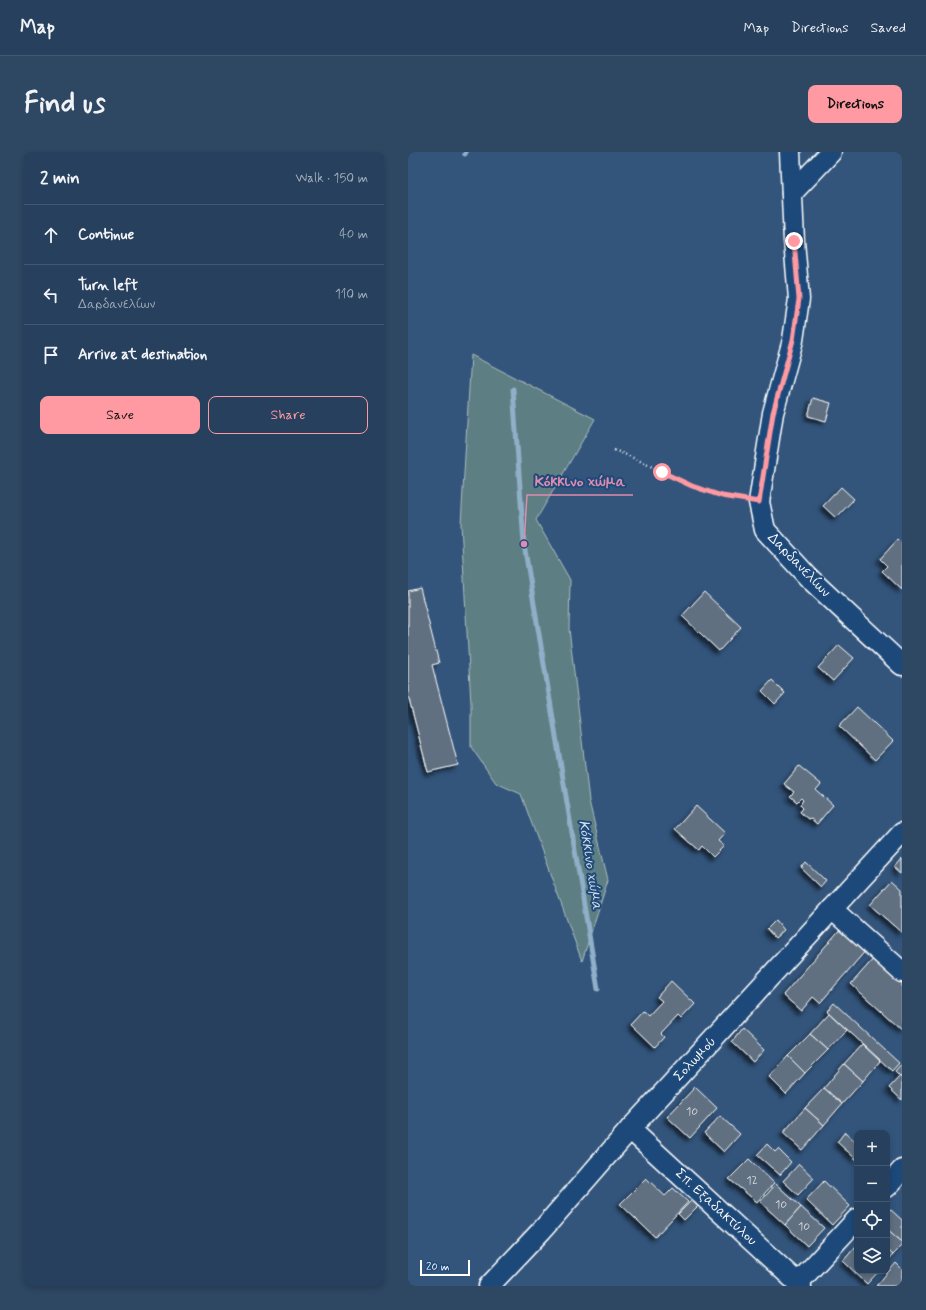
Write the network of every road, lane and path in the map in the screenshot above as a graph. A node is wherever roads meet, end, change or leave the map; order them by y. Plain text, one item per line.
1 (790, 152) edge
2 (831, 152) edge
3 (792, 193) junction
4 (614, 450) dead end
5 (759, 502) junction
6 (902, 665) edge
7 (902, 834) edge
8 (832, 909) junction
9 (902, 972) edge
10 (630, 1129) junction
11 (902, 1170) edge
12 (890, 1184) edge
13 (854, 1222) edge
14 (799, 1284) edge
15 (489, 1286) edge

1 - 3 street, Δαρδανελίων
2 - 3 street
3 - 5 street, Δαρδανελίων
4 - 5 path
5 - 6 street, Δαρδανελίων
7 - 8 street, Σολωμού
8 - 9 street
8 - 10 street, Σολωμού
10 - 14 street, Σπ. Εξαδακτύλου
10 - 15 street, Σολωμού
11 - 12 street
13 - 14 street

